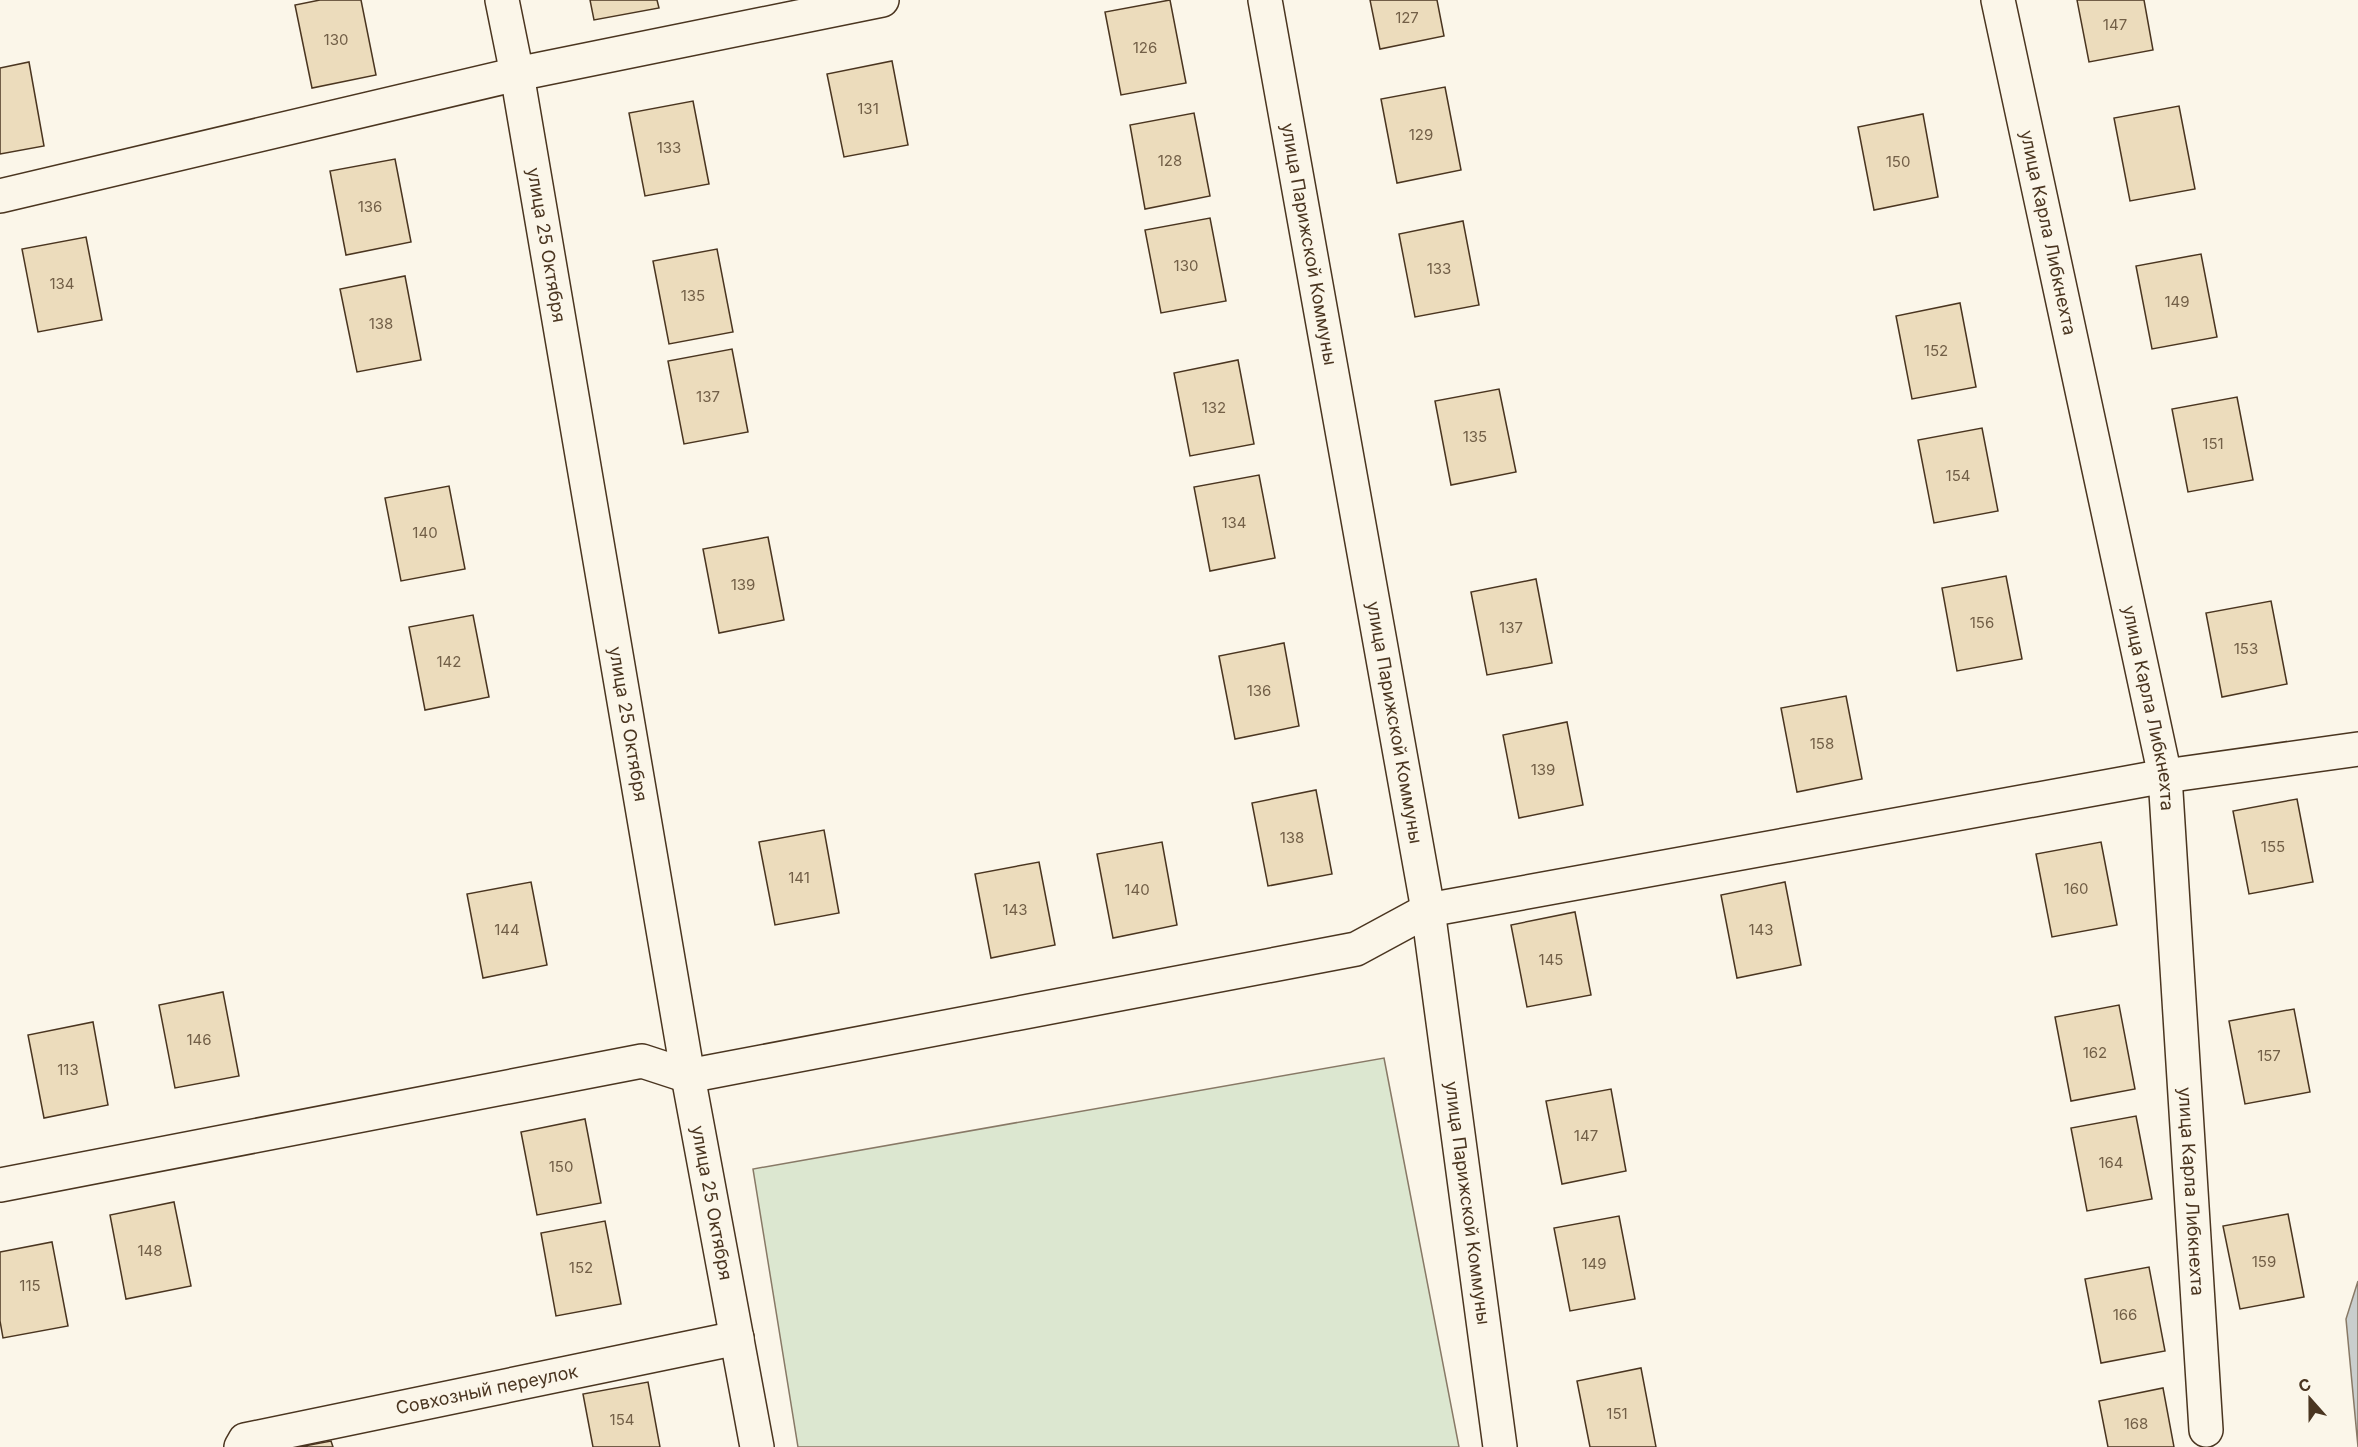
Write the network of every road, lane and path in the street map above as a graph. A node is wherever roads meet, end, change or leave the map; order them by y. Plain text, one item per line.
1 (502, 0) edge
2 (882, 0) edge
3 (1265, 0) edge
4 (1998, 0) edge
5 (517, 74) junction
6 (0, 196) edge
7 (2358, 749) edge
8 (2165, 776) junction
9 (1428, 910) junction
10 (688, 1076) junction
11 (0, 1185) edge
12 (737, 1338) junction
13 (2206, 1430) dead end
14 (241, 1447) edge
15 (757, 1447) edge
16 (1500, 1447) edge

1 - 5 street, улица 25 Октября
2 - 5 street
3 - 9 street, улица Парижской Коммуны
4 - 8 street, улица Карла Либкнехта
5 - 6 street
5 - 10 street, улица 25 Октября
7 - 8 street
8 - 9 street
8 - 13 street, улица Карла Либкнехта
9 - 10 street
9 - 16 street, улица Парижской Коммуны
10 - 11 street
10 - 12 street, улица 25 Октября
12 - 14 street, Совхозный переулок
12 - 15 street, улица 25 Октября

